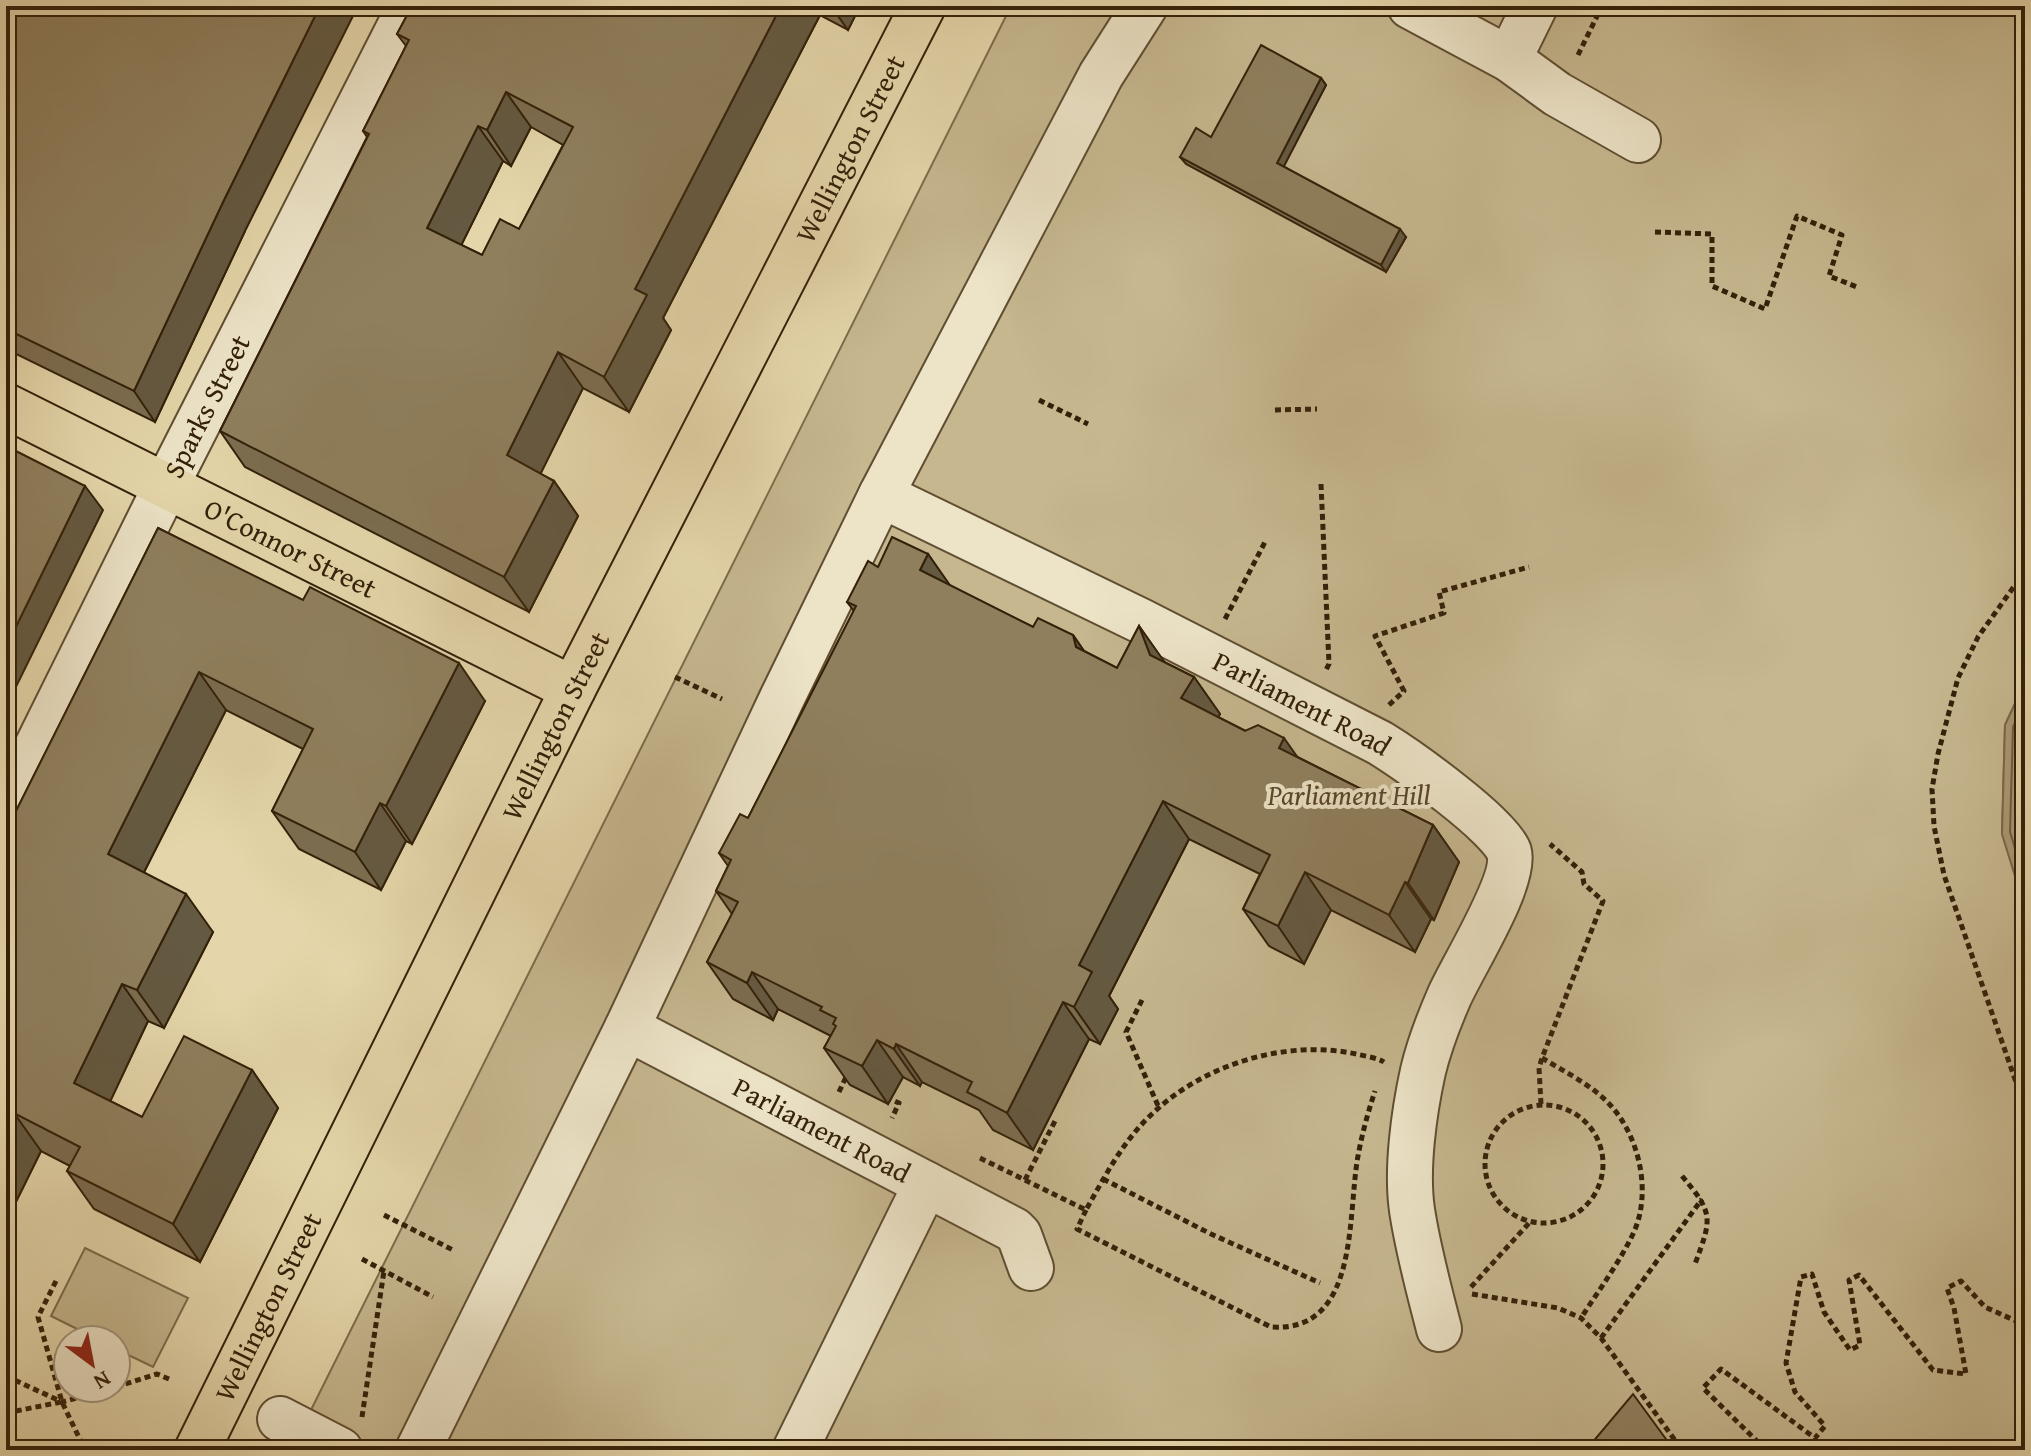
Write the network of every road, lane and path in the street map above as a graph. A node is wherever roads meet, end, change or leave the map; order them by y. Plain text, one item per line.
1 (410, 6) edge
2 (923, 6) edge
3 (1145, 6) edge
4 (1410, 6) edge
5 (1535, 6) edge
6 (1602, 6) edge
7 (1578, 55) dead end
8 (1509, 59) junction
9 (1638, 140) dead end
10 (1655, 232) dead end
11 (1857, 287) dead end
12 (1039, 400) dead end
13 (6, 406) edge
14 (1317, 409) dead end
15 (1275, 410) dead end
16 (1088, 424) dead end
17 (1321, 484) dead end
18 (166, 486) junction
19 (881, 495) junction
20 (1265, 542) dead end
21 (1529, 567) dead end
22 (2025, 571) edge
23 (1207, 654) junction
24 (675, 677) dead end
25 (1320, 680) dead end
26 (573, 689) junction
27 (722, 699) dead end
28 (1383, 711) dead end
29 (6, 809) edge
30 (1548, 843) dead end
31 (1142, 1000) dead end
32 (627, 1028) junction
33 (1542, 1058) junction
34 (1380, 1075) dead end
35 (853, 1080) edge
36 (1376, 1089) dead end
37 (839, 1092) edge
38 (877, 1092) edge
39 (1541, 1104) junction
40 (1159, 1108) junction
41 (2025, 1108) edge
42 (892, 1118) dead end
43 (1055, 1121) dead end
44 (980, 1158) dead end
45 (1682, 1176) dead end
46 (1103, 1179) junction
47 (1025, 1180) junction
48 (926, 1184) junction
49 (1702, 1199) junction
50 (1086, 1210) junction
51 (384, 1215) dead end
52 (1530, 1222) junction
53 (455, 1251) dead end
54 (362, 1259) dead end
55 (1695, 1264) dead end
56 (1031, 1268) dead end
57 (384, 1271) junction
58 (56, 1281) dead end
59 (1320, 1283) dead end
60 (433, 1297) dead end
61 (1581, 1318) junction
62 (2025, 1325) edge
63 (1439, 1329) dead end
64 (1601, 1338) junction
65 (52, 1367) edge
66 (6, 1376) edge
67 (169, 1379) dead end
68 (132, 1382) edge
69 (52, 1397) edge
70 (52, 1404) edge
71 (63, 1404) edge
72 (6, 1413) edge
73 (280, 1419) dead end
74 (351, 1435) edge
75 (85, 1450) edge
76 (197, 1450) edge
77 (418, 1450) edge
78 (795, 1450) edge
79 (1682, 1450) edge
80 (1766, 1450) edge

1 - 18 street, Sparks Street
2 - 26 main road, Wellington Street
3 - 19 street
4 - 8 street
5 - 8 street
6 - 7 path
8 - 9 street
10 - 11 path
12 - 16 path
13 - 18 main road, O'Connor Street
14 - 15 path
17 - 25 path
18 - 26 main road, O'Connor Street
18 - 29 street, Sparks Street
19 - 23 street, Parliament Road
19 - 32 street
20 - 23 path
21 - 28 path
22 - 41 path
23 - 63 street, Parliament Road
24 - 27 path
26 - 76 main road, Wellington Street
30 - 33 path
31 - 40 path
32 - 48 street, Parliament Road
32 - 77 street
33 - 39 path
33 - 61 path
34 - 40 path
35 - 37 path
36 - 50 path
38 - 42 path
39 - 52 path
39 - 52 path
40 - 46 path
43 - 47 path
44 - 47 path
45 - 49 path
46 - 50 path
46 - 59 path
47 - 50 path
48 - 56 street
48 - 78 street, Parliament Road
49 - 55 path
49 - 64 path
51 - 53 path
52 - 61 path
54 - 57 path
57 - 60 path
57 - 74 path
58 - 65 path
61 - 64 path
62 - 80 path
64 - 79 path
66 - 69 path
67 - 68 path
70 - 72 path
71 - 75 path
73 - 74 street

